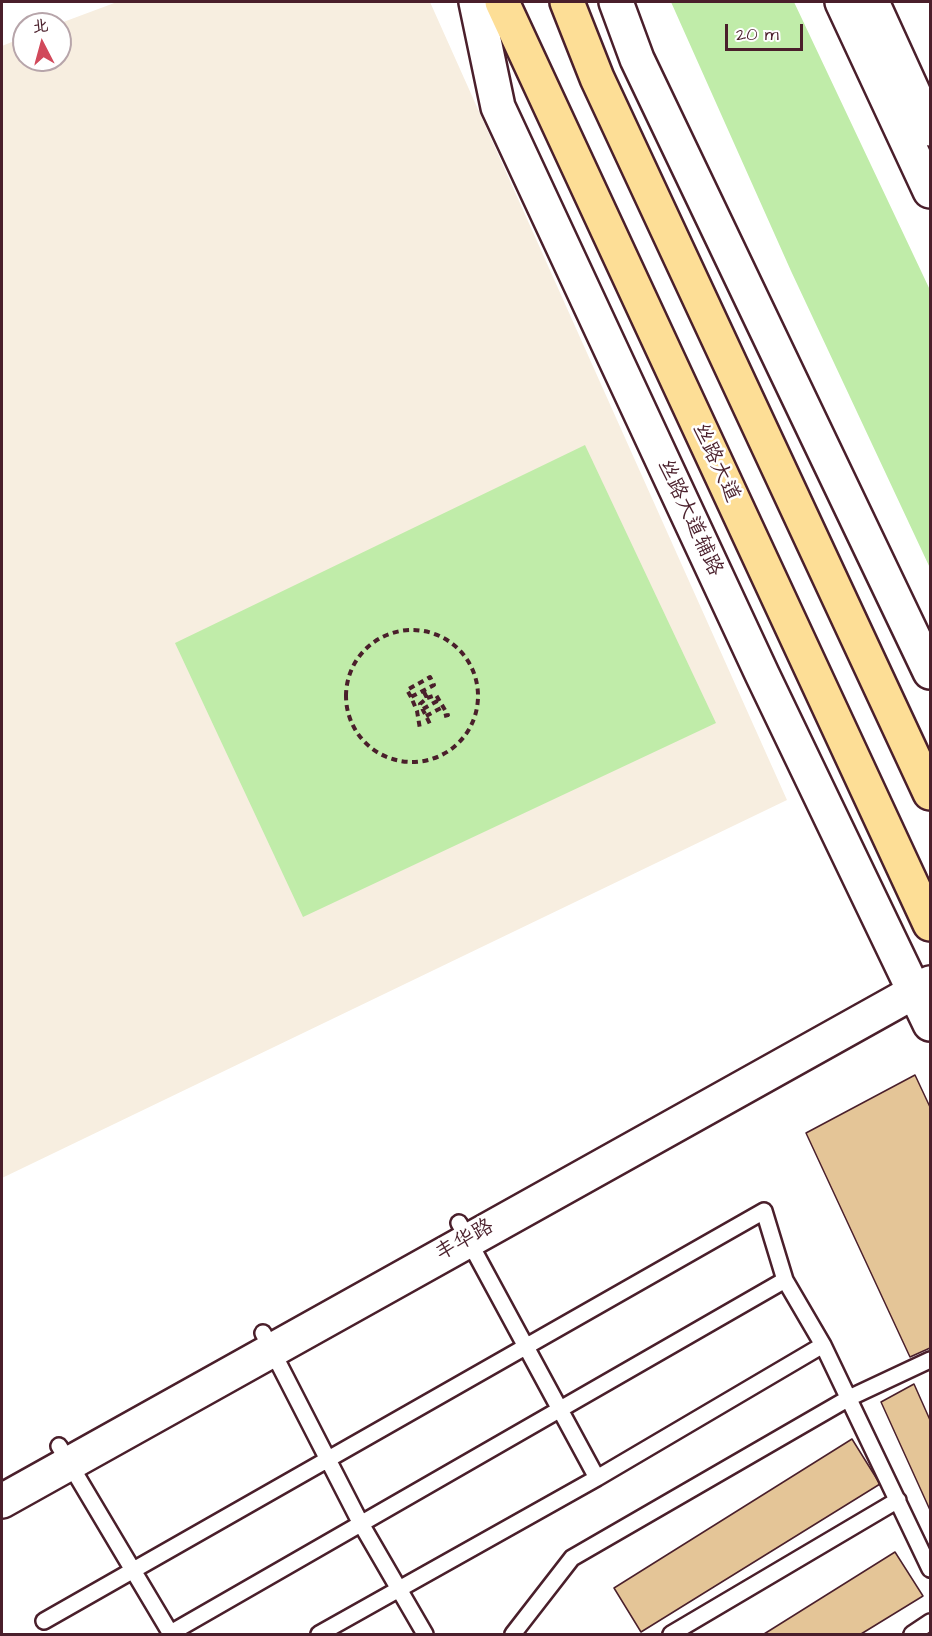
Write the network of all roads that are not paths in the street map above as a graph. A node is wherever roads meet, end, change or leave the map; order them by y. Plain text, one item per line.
1 (476, 2) edge
2 (502, 2) edge
3 (567, 2) edge
4 (604, 2) edge
5 (616, 2) edge
6 (842, 2) edge
7 (872, 2) edge
8 (637, 60) junction
9 (930, 129) edge
10 (930, 191) edge
11 (930, 672) edge
12 (930, 793) edge
13 (930, 924) edge
14 (921, 978) edge
15 (930, 1024) edge
16 (464, 1231) junction
17 (785, 1280) junction
18 (268, 1341) junction
19 (823, 1345) junction
20 (526, 1349) junction
21 (930, 1360) edge
22 (849, 1398) junction
23 (561, 1411) junction
24 (63, 1454) junction
25 (328, 1461) junction
26 (597, 1478) junction
27 (2, 1479) edge
28 (898, 1500) junction
29 (2, 1501) edge
30 (360, 1522) junction
31 (930, 1569) edge
32 (133, 1571) junction
33 (399, 1589) junction
34 (44, 1621) dead end
35 (930, 1622) edge
36 (170, 1634) edge
37 (319, 1635) edge
38 (425, 1635) edge
39 (513, 1635) edge
40 (671, 1635) edge
41 (912, 1635) edge

1 - 14 main road, 丝路大道辅路
2 - 13 highway, 丝路大道
3 - 12 highway
4 - 8 main road
5 - 8 main road
6 - 10 main road
7 - 9 main road
8 - 11 main road
14 - 15 main road, 丝路大道辅路
14 - 16 main road, 丰华路
16 - 18 main road, 丰华路
16 - 20 lane
17 - 19 lane
17 - 20 lane
17 - 23 lane
18 - 24 main road, 丰华路
18 - 25 lane
19 - 22 lane
19 - 26 lane
20 - 23 lane
20 - 25 lane
21 - 22 lane
22 - 28 lane
22 - 39 lane
23 - 26 lane
23 - 30 lane
24 - 27 main road, 丰华路
24 - 29 main road, 丰华路
24 - 32 lane
25 - 30 lane
25 - 32 lane
26 - 33 lane
28 - 31 lane
28 - 40 lane
30 - 33 lane
30 - 36 lane
32 - 34 lane
32 - 36 lane
33 - 37 lane
33 - 38 lane
35 - 41 lane

